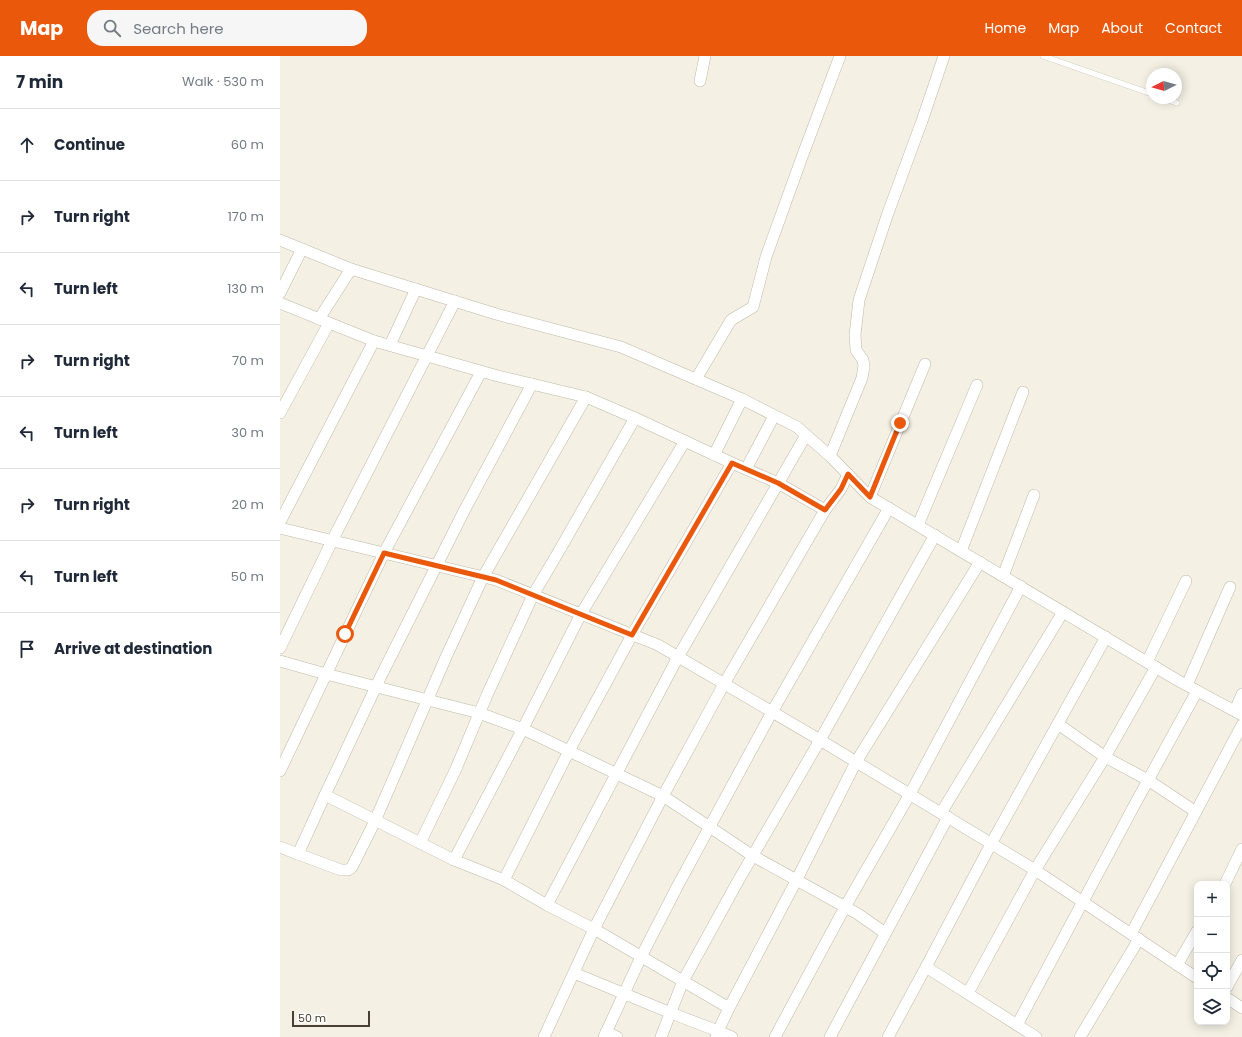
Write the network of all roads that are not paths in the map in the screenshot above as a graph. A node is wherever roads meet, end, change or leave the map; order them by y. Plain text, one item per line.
1 (705, 56) edge
2 (840, 56) edge
3 (944, 56) edge
4 (1043, 56) edge
5 (700, 81) dead end
6 (1146, 92) edge
7 (280, 240) edge
8 (302, 250) junction
9 (350, 269) junction
10 (416, 289) junction
11 (280, 293) edge
12 (455, 301) junction
13 (280, 303) edge
14 (324, 321) junction
15 (374, 341) junction
16 (390, 346) junction
17 (427, 357) junction
18 (925, 364) dead end
19 (481, 372) junction
20 (696, 379) junction
21 (532, 384) junction
22 (977, 385) dead end
23 (1022, 392) dead end
24 (586, 397) junction
25 (742, 399) junction
26 (280, 413) edge
27 (774, 416) junction
28 (635, 418) junction
29 (806, 435) junction
30 (685, 441) junction
31 (714, 455) junction
32 (830, 456) junction
33 (732, 463) junction
34 (746, 469) junction
35 (848, 474) junction
36 (778, 483) junction
37 (1034, 496) dead end
38 (870, 497) junction
39 (889, 508) junction
40 (825, 510) junction
41 (280, 522) edge
42 (918, 525) junction
43 (280, 528) edge
44 (935, 535) junction
45 (332, 541) junction
46 (961, 551) junction
47 (384, 553) junction
48 (980, 562) junction
49 (437, 566) junction
50 (1003, 576) junction
51 (483, 577) junction
52 (1186, 581) dead end
53 (1021, 586) junction
54 (1230, 587) dead end
55 (533, 595) junction
56 (1063, 612) junction
57 (581, 614) junction
58 (632, 635) junction
59 (1106, 637) junction
60 (280, 648) edge
61 (678, 657) junction
62 (280, 661) edge
63 (1151, 665) junction
64 (326, 674) junction
65 (724, 684) junction
66 (1187, 685) junction
67 (376, 686) junction
68 (1197, 691) junction
69 (1242, 694) edge
70 (428, 699) junction
71 (772, 712) junction
72 (479, 713) junction
73 (1238, 713) edge
74 (1058, 724) junction
75 (1242, 725) edge
76 (523, 729) junction
77 (820, 740) junction
78 (569, 751) junction
79 (1106, 757) junction
80 (856, 762) junction
81 (280, 771) edge
82 (617, 774) junction
83 (1148, 780) junction
84 (910, 794) junction
85 (325, 795) junction
86 (663, 796) junction
87 (1196, 812) junction
88 (944, 815) junction
89 (375, 821) junction
90 (710, 827) junction
91 (420, 843) junction
92 (991, 844) junction
93 (280, 847) edge
94 (1242, 849) edge
95 (298, 854) junction
96 (753, 856) junction
97 (454, 860) junction
98 (1035, 870) junction
99 (504, 880) junction
100 (796, 881) junction
101 (1226, 881) edge
102 (1083, 902) junction
103 (547, 905) junction
104 (844, 906) junction
105 (594, 929) junction
106 (885, 933) junction
107 (1194, 936) edge
108 (1135, 937) junction
109 (641, 957) junction
110 (1242, 960) edge
111 (1177, 965) junction
112 (926, 967) junction
113 (574, 973) junction
114 (1194, 976) edge
115 (683, 981) junction
116 (1230, 982) edge
117 (968, 993) junction
118 (624, 994) junction
119 (1230, 1000) edge
120 (729, 1008) junction
121 (1242, 1008) edge
122 (671, 1013) junction
123 (1017, 1024) junction
124 (605, 1034) edge
125 (717, 1034) edge
126 (544, 1037) edge
127 (616, 1037) edge
128 (661, 1037) edge
129 (732, 1037) edge
130 (775, 1037) edge
131 (830, 1037) edge
132 (888, 1037) edge
133 (1036, 1037) edge
134 (1080, 1037) edge

1 - 5 street
2 - 20 street
3 - 32 street
4 - 6 lane
7 - 8 street
8 - 9 street
8 - 11 street
9 - 10 street
9 - 14 street
10 - 12 street
10 - 16 street
12 - 17 street
12 - 20 street
13 - 14 street
14 - 15 street
14 - 26 street
15 - 16 street
15 - 41 street
16 - 17 street
17 - 19 street
17 - 45 street
18 - 38 street
19 - 21 street
19 - 47 street
20 - 25 street
21 - 24 street
21 - 49 street
22 - 42 street
23 - 46 street
24 - 28 street
24 - 51 street
25 - 27 street
25 - 31 street
27 - 29 street
27 - 34 street
28 - 30 street
28 - 55 street
29 - 32 street
29 - 36 street
30 - 31 street
30 - 57 street
31 - 33 street
32 - 35 street
33 - 34 street
33 - 58 street
34 - 36 street
35 - 38 street
35 - 40 street
36 - 40 street
36 - 61 street
37 - 50 street
38 - 39 street
39 - 42 street
39 - 71 street
40 - 65 street
42 - 44 street
43 - 45 street
44 - 46 street
44 - 77 street
45 - 47 street
45 - 60 street
46 - 48 street
47 - 49 street
47 - 64 street
48 - 50 street
48 - 80 street
49 - 51 street
49 - 67 street
50 - 53 street
51 - 55 street
51 - 70 street
52 - 63 street
53 - 56 street
53 - 84 street
54 - 66 street
55 - 57 street
55 - 72 street
56 - 59 street
56 - 88 street
57 - 58 street
57 - 76 street
58 - 61 street
58 - 78 street
59 - 63 street
59 - 74 street
61 - 65 street
61 - 82 street
62 - 64 street
63 - 66 street
63 - 79 street
64 - 67 street
64 - 81 street
65 - 71 street
65 - 86 street
66 - 68 street
67 - 70 street
67 - 85 street
68 - 73 street
68 - 83 street
69 - 73 street
70 - 72 street
70 - 89 street
71 - 77 street
71 - 90 street
72 - 76 street
72 - 91 street
74 - 79 street
74 - 92 street
75 - 87 street
76 - 78 street
76 - 97 street
77 - 80 street
77 - 96 street
78 - 82 street
78 - 99 street
79 - 83 street
79 - 98 street
80 - 84 street
80 - 100 street
82 - 86 street
82 - 103 street
83 - 87 street
83 - 102 street
84 - 88 street
84 - 104 street
85 - 89 street
85 - 95 street
86 - 90 street
86 - 105 street
87 - 108 street
88 - 92 street
88 - 106 street
89 - 91 street
89 - 95 street
90 - 96 street
90 - 109 street
91 - 97 street
92 - 98 street
92 - 112 street
93 - 95 street
94 - 101 street
96 - 100 street
96 - 115 street
97 - 99 street
98 - 102 street
98 - 117 street
99 - 103 street
100 - 104 street
100 - 120 street
102 - 108 street
102 - 123 street
103 - 105 street
104 - 106 street
104 - 130 street
105 - 109 street
105 - 113 street
106 - 131 street
107 - 111 street
108 - 111 street
108 - 134 street
109 - 115 street
109 - 118 street
110 - 116 street
111 - 114 street
112 - 117 street
112 - 132 street
113 - 118 street
113 - 126 street
115 - 120 street
115 - 122 street
117 - 123 street
118 - 122 street
118 - 124 street
119 - 121 street
120 - 125 street
122 - 125 street
122 - 128 street
123 - 133 street
124 - 127 street
125 - 129 street

